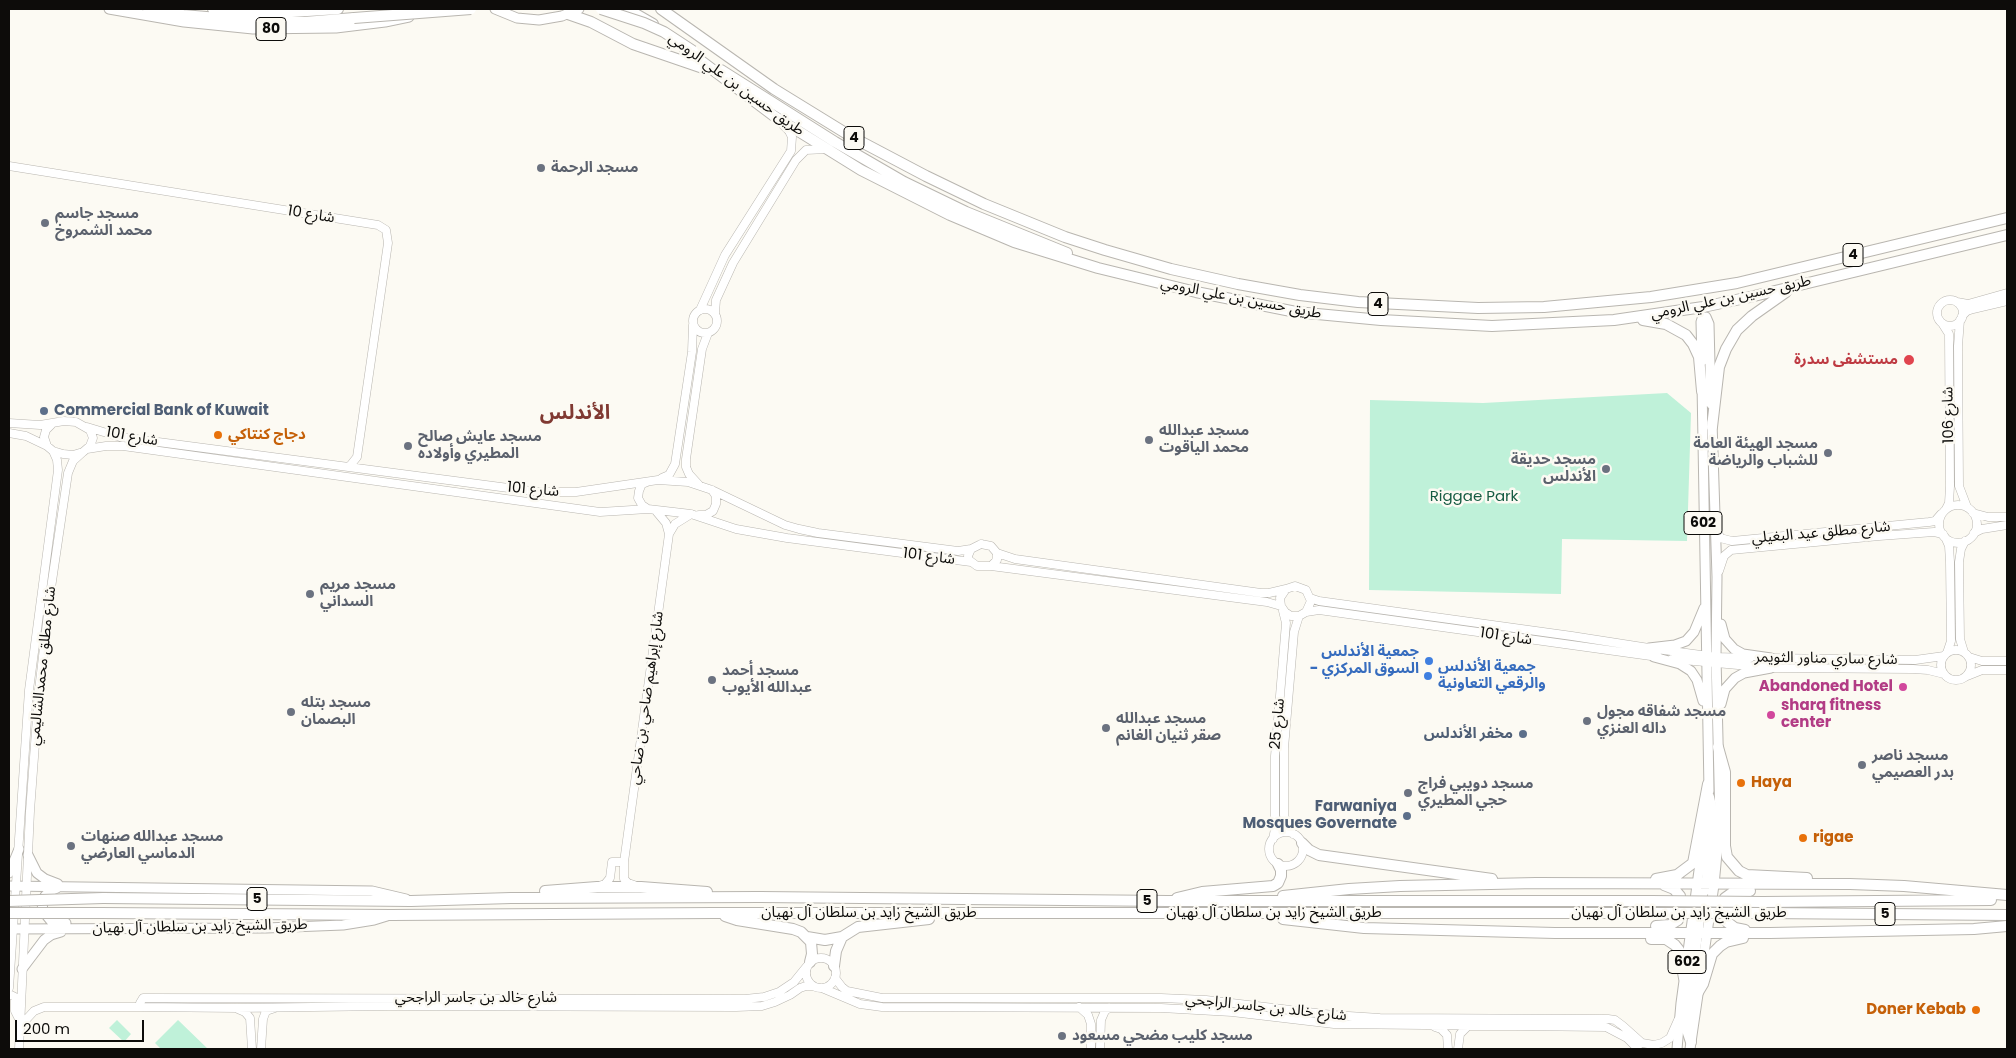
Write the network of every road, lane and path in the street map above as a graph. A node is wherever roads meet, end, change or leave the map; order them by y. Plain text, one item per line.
1 (109, 9) edge
2 (148, 9) edge
3 (213, 9) edge
4 (338, 9) edge
5 (431, 9) edge
6 (471, 9) edge
7 (495, 9) edge
8 (579, 9) edge
9 (601, 9) edge
10 (627, 9) edge
11 (660, 9) edge
12 (568, 14) junction
13 (721, 78) junction
14 (774, 116) junction
15 (828, 150) junction
16 (9, 166) edge
17 (778, 170) junction
18 (786, 176) junction
19 (2007, 218) edge
20 (2007, 235) edge
21 (1115, 272) junction
22 (1803, 284) junction
23 (2007, 293) edge
24 (2007, 301) edge
25 (1957, 302) junction
26 (700, 310) junction
27 (714, 313) junction
28 (1961, 318) junction
29 (1614, 320) junction
30 (1942, 323) junction
31 (693, 325) junction
32 (708, 332) junction
33 (1949, 352) junction
34 (1958, 354) junction
35 (1702, 391) junction
36 (9, 424) edge
37 (52, 424) junction
38 (87, 427) junction
39 (1712, 427) junction
40 (9, 433) edge
41 (50, 448) junction
42 (204, 448) junction
43 (85, 450) junction
44 (202, 457) junction
45 (357, 457) junction
46 (349, 466) junction
47 (363, 468) junction
48 (658, 480) junction
49 (648, 481) junction
50 (699, 485) junction
51 (496, 486) junction
52 (522, 490) junction
53 (712, 490) junction
54 (494, 498) junction
55 (519, 501) junction
56 (652, 510) junction
57 (1970, 510) junction
58 (1944, 512) junction
59 (694, 515) junction
60 (2007, 517) edge
61 (1714, 518) junction
62 (2007, 525) edge
63 (1974, 533) junction
64 (669, 534) junction
65 (841, 536) junction
66 (1944, 536) junction
67 (868, 539) junction
68 (1965, 541) junction
69 (838, 545) junction
70 (865, 549) junction
71 (971, 549) junction
72 (997, 553) junction
73 (971, 562) junction
74 (46, 563) junction
75 (990, 566) junction
76 (1108, 572) junction
77 (1130, 575) junction
78 (1717, 577) junction
79 (1106, 581) junction
80 (1127, 584) junction
81 (51, 588) junction
82 (1286, 589) junction
83 (1310, 598) junction
84 (1706, 600) junction
85 (1717, 601) junction
86 (1282, 607) junction
87 (1303, 614) junction
88 (1649, 648) junction
89 (1946, 654) junction
90 (1967, 654) junction
91 (1654, 657) junction
92 (1770, 658) junction
93 (1712, 660) junction
94 (2007, 661) edge
95 (1771, 668) junction
96 (2007, 670) edge
97 (1944, 674) junction
98 (1967, 676) junction
99 (1707, 732) junction
100 (1718, 734) junction
101 (1718, 747) junction
102 (28, 766) junction
103 (1708, 784) junction
104 (1709, 797) joint
105 (1293, 834) junction
106 (1273, 838) junction
107 (1302, 843) junction
108 (19, 849) junction
109 (28, 855) junction
110 (624, 862) junction
111 (1278, 864) junction
112 (9, 873) edge
113 (1706, 881) junction
114 (1595, 883) junction
115 (1525, 884) junction
116 (1660, 884) junction
117 (1850, 884) junction
118 (12, 886) edge
119 (26, 886) junction
120 (65, 886) junction
121 (157, 887) junction
122 (596, 887) junction
123 (641, 887) junction
124 (2007, 895) edge
125 (760, 897) junction
126 (511, 898) junction
127 (2007, 900) edge
128 (411, 901) junction
129 (1168, 901) junction
130 (1235, 901) junction
131 (12, 902) edge
132 (9, 913) edge
133 (714, 913) junction
134 (975, 913) junction
135 (1235, 913) junction
136 (2007, 914) edge
137 (391, 915) junction
138 (2007, 926) edge
139 (161, 927) junction
140 (11, 929) edge
141 (24, 929) junction
142 (73, 929) junction
143 (1699, 932) junction
144 (1555, 933) junction
145 (1765, 933) junction
146 (807, 937) junction
147 (842, 937) junction
148 (809, 964) junction
149 (834, 966) junction
150 (22, 968) junction
151 (835, 978) junction
152 (1684, 978) junction
153 (813, 986) junction
154 (9, 988) edge
155 (822, 988) junction
156 (9, 994) edge
157 (1698, 994) junction
158 (987, 998) junction
159 (1000, 998) junction
160 (1206, 1000) junction
161 (526, 1002) junction
162 (540, 1002) junction
163 (1233, 1003) junction
164 (141, 1007) junction
165 (277, 1007) junction
166 (987, 1007) junction
167 (999, 1007) junction
168 (1079, 1007) junction
169 (236, 1008) junction
170 (1109, 1008) junction
171 (1200, 1009) junction
172 (1232, 1012) junction
173 (1334, 1015) junction
174 (1680, 1017) junction
175 (20, 1021) junction
176 (1569, 1022) junction
177 (1334, 1024) junction
178 (1433, 1026) junction
179 (1468, 1026) junction
180 (252, 1030) junction
181 (261, 1030) junction
182 (1091, 1031) junction
183 (1100, 1031) junction
184 (1690, 1046) edge
185 (1658, 1047) edge
186 (1448, 1048) edge
187 (1458, 1048) edge
188 (19, 1049) edge
189 (252, 1049) edge
190 (261, 1049) edge
191 (1091, 1049) edge
192 (1100, 1049) edge
193 (1638, 1049) edge
194 (1677, 1049) edge

1 - 5 main road, 80
2 - 6 highway, bridge
3 - 4 highway, 80
7 - 12 main road
8 - 12 main road
9 - 21 highway, bridge
10 - 13 highway, طريق حسين بن علي الرومي / 4
11 - 19 highway, طريق حسين بن علي الرومي / 4
12 - 13 highway
13 - 14 highway, طريق حسين بن علي الرومي / 4
14 - 15 highway, طريق حسين بن علي الرومي / 4
14 - 17 street
15 - 18 street
15 - 21 highway, طريق حسين بن علي الرومي / 4
16 - 45 street, شارع 10
17 - 18 street
17 - 26 street
18 - 27 street
20 - 22 highway, طريق حسين بن علي الرومي / 4
21 - 29 highway, طريق حسين بن علي الرومي / 4
22 - 29 highway, طريق حسين بن علي الرومي / 4
22 - 39 highway
23 - 25 street
24 - 28 street
25 - 28 street
25 - 30 street
26 - 27 street
26 - 31 street
27 - 32 street
28 - 30 street
28 - 34 street, شارع 106
29 - 35 highway
30 - 33 street, شارع 106
31 - 32 street
31 - 48 street
32 - 50 street
33 - 34 street
33 - 58 street, شارع 106
34 - 57 street, شارع 106
35 - 39 main road, 602
35 - 84 main road, 602
36 - 37 street
37 - 38 street
37 - 41 street
38 - 42 street, شارع 101
38 - 43 street
39 - 61 main road, 602
40 - 41 street
41 - 43 street
41 - 74 street, شارع مطلق محمدالشاليمي
42 - 44 street
42 - 46 street, شارع 101
43 - 44 street, شارع 101
43 - 81 street, شارع مطلق محمدالشاليمي
44 - 54 street, شارع 101
45 - 46 street
45 - 47 street
46 - 47 street, شارع 101
47 - 51 street, شارع 101
48 - 49 street, شارع 101
48 - 50 street, شارع 101
49 - 52 street, شارع 101
49 - 56 street
50 - 53 street, شارع 101
51 - 52 street, شارع 101
51 - 54 street
52 - 55 street
53 - 59 street
53 - 65 street, شارع 101
54 - 55 street, شارع 101
55 - 56 street, شارع 101
56 - 59 street, شارع 101
56 - 64 street
57 - 58 street
57 - 60 street
57 - 63 street
58 - 61 street, شارع مطلق عيد البغيلي
58 - 66 street
59 - 64 street
59 - 69 street, شارع 101
61 - 78 main road, 602
62 - 63 street
63 - 68 street
64 - 110 street, شارع إبراهيم ضاحي بن ضاحي
65 - 67 street, شارع 101
65 - 69 street
66 - 68 street
66 - 78 street, شارع مطلق عيد البغيلي
66 - 89 street
67 - 70 street
67 - 71 street, شارع 101
68 - 90 street
69 - 70 street, شارع 101
70 - 73 street, شارع 101
71 - 72 street
71 - 73 street
72 - 75 street
72 - 76 street
73 - 75 street
74 - 81 street
74 - 102 street, شارع مطلق محمدالشاليمي
75 - 79 street
76 - 77 street
76 - 79 street
77 - 80 street
77 - 82 street
78 - 85 main road, 602
79 - 80 street
80 - 86 street
81 - 102 street, شارع مطلق محمدالشاليمي
82 - 83 street
82 - 86 street
83 - 87 street
83 - 88 street, شارع 101
84 - 88 main road
84 - 93 main road, 602
85 - 92 main road
85 - 93 main road, 602
86 - 87 street
86 - 106 street, شارع 25
87 - 91 street, شارع 101
87 - 105 street, شارع 25
88 - 93 street, شارع 101
89 - 90 street
89 - 92 street, شارع ساري مناور الثويمر
89 - 97 street
90 - 94 street
90 - 98 street
91 - 93 street, شارع 101
91 - 99 main road
92 - 93 street, شارع ساري مناور الثويمر
93 - 95 street, شارع ساري مناور الثويمر
93 - 99 main road, 602
93 - 100 main road, 602
95 - 97 street, شارع ساري مناور الثويمر
95 - 100 main road
96 - 98 street
97 - 98 street
99 - 103 main road, 602
100 - 101 main road, 602
101 - 113 main road, 602
101 - 117 highway
102 - 108 street, شارع مطلق محمدالشاليمي
102 - 109 street, شارع مطلق محمدالشاليمي
103 - 104 main road, 602
103 - 114 highway
104 - 113 highway
105 - 106 street
105 - 107 street
106 - 111 street
107 - 111 street
107 - 115 highway
108 - 112 main road
108 - 118 street, شارع مطلق محمدالشاليمي
109 - 119 street, شارع مطلق محمدالشاليمي
109 - 120 main road
110 - 122 street
110 - 123 street
111 - 129 highway
113 - 116 highway
113 - 117 highway
113 - 143 highway
114 - 115 highway
114 - 116 highway
115 - 130 highway
116 - 144 highway
117 - 124 highway
117 - 145 highway
118 - 119 main road, طريق الشيخ زايد بن سلطان آل نهيان
118 - 131 street, شارع مطلق محمدالشاليمي
119 - 120 main road, طريق الشيخ زايد بن سلطان آل نهيان
119 - 141 street, شارع مطلق محمدالشاليمي
120 - 121 main road, طريق الشيخ زايد بن سلطان آل نهيان
121 - 128 main road, طريق الشيخ زايد بن سلطان آل نهيان
121 - 139 main road
122 - 123 highway
122 - 126 highway
123 - 125 highway
125 - 126 highway, طريق الشيخ زايد بن سلطان آل نهيان / 5
125 - 129 highway, طريق الشيخ زايد بن سلطان آل نهيان / 5
126 - 128 highway, طريق الشيخ زايد بن سلطان آل نهيان / 5
127 - 130 highway, طريق الشيخ زايد بن سلطان آل نهيان / 5, bridge
128 - 131 highway, طريق الشيخ زايد بن سلطان آل نهيان / 5, bridge
129 - 130 highway, طريق الشيخ زايد بن سلطان آل نهيان / 5
131 - 140 street, شارع مطلق محمدالشاليمي
132 - 137 highway, طريق الشيخ زايد بن سلطان آل نهيان / 5, bridge
133 - 134 highway, طريق الشيخ زايد بن سلطان آل نهيان / 5
133 - 137 highway, طريق الشيخ زايد بن سلطان آل نهيان / 5
133 - 146 highway
134 - 135 highway, طريق الشيخ زايد بن سلطان آل نهيان / 5
134 - 147 highway
135 - 136 highway, طريق الشيخ زايد بن سلطان آل نهيان / 5, bridge
135 - 144 highway
137 - 139 main road, طريق الشيخ زايد بن سلطان آل نهيان
138 - 145 highway
139 - 142 main road, طريق الشيخ زايد بن سلطان آل نهيان
140 - 141 main road, طريق الشيخ زايد بن سلطان آل نهيان
140 - 154 street, شارع مطلق محمدالشاليمي
141 - 142 main road, طريق الشيخ زايد بن سلطان آل نهيان
141 - 150 street, شارع مطلق محمدالشاليمي
142 - 150 main road
143 - 144 highway
143 - 145 highway
143 - 152 main road, 602
143 - 157 main road, 602
143 - 184 highway
144 - 152 highway
145 - 157 highway
146 - 147 highway
146 - 148 highway
147 - 149 highway
148 - 149 street
148 - 153 street
148 - 162 street, شارع خالد بن جاسر الراجحي
149 - 151 street
150 - 175 street, شارع مطلق محمدالشاليمي
151 - 155 street
151 - 158 street, شارع خالد بن جاسر الراجحي
152 - 174 main road, 602
153 - 155 street
153 - 162 street, شارع خالد بن جاسر الراجحي
155 - 166 street, شارع خالد بن جاسر الراجحي
156 - 175 street
157 - 184 main road, 602
158 - 159 street, شارع خالد بن جاسر الراجحي
158 - 166 street
159 - 160 street, شارع خالد بن جاسر الراجحي
159 - 167 street
160 - 163 street, شارع خالد بن جاسر الراجحي
160 - 171 street
161 - 162 street, شارع خالد بن جاسر الراجحي
161 - 164 street, شارع خالد بن جاسر الراجحي
161 - 165 street, شارع خالد بن جاسر الراجحي
163 - 172 street
163 - 173 street, شارع خالد بن جاسر الراجحي
164 - 169 street, شارع خالد بن جاسر الراجحي
164 - 175 street, شارع خالد بن جاسر الراجحي
165 - 169 street, شارع خالد بن جاسر الراجحي
165 - 181 street
166 - 167 street, شارع خالد بن جاسر الراجحي
167 - 168 street, شارع خالد بن جاسر الراجحي
168 - 170 street, شارع خالد بن جاسر الراجحي
168 - 182 street
169 - 180 street
170 - 171 street, شارع خالد بن جاسر الراجحي
170 - 183 street
171 - 172 street, شارع خالد بن جاسر الراجحي
172 - 177 street, شارع خالد بن جاسر الراجحي
173 - 176 street, شارع خالد بن جاسر الراجحي
173 - 177 street
174 - 185 street, شارع خالد بن جاسر الراجحي
174 - 194 main road, 602
175 - 188 street, شارع مطلق محمدالشاليمي
176 - 179 street, شارع خالد بن جاسر الراجحي
176 - 185 street, شارع خالد بن جاسر الراجحي
176 - 193 street, شارع خالد بن جاسر الراجحي
177 - 178 street, شارع خالد بن جاسر الراجحي
178 - 179 street, شارع خالد بن جاسر الراجحي
178 - 186 street
179 - 187 street
180 - 181 street
180 - 189 street
181 - 190 street
182 - 183 street
182 - 191 street
183 - 192 street
186 - 187 street

